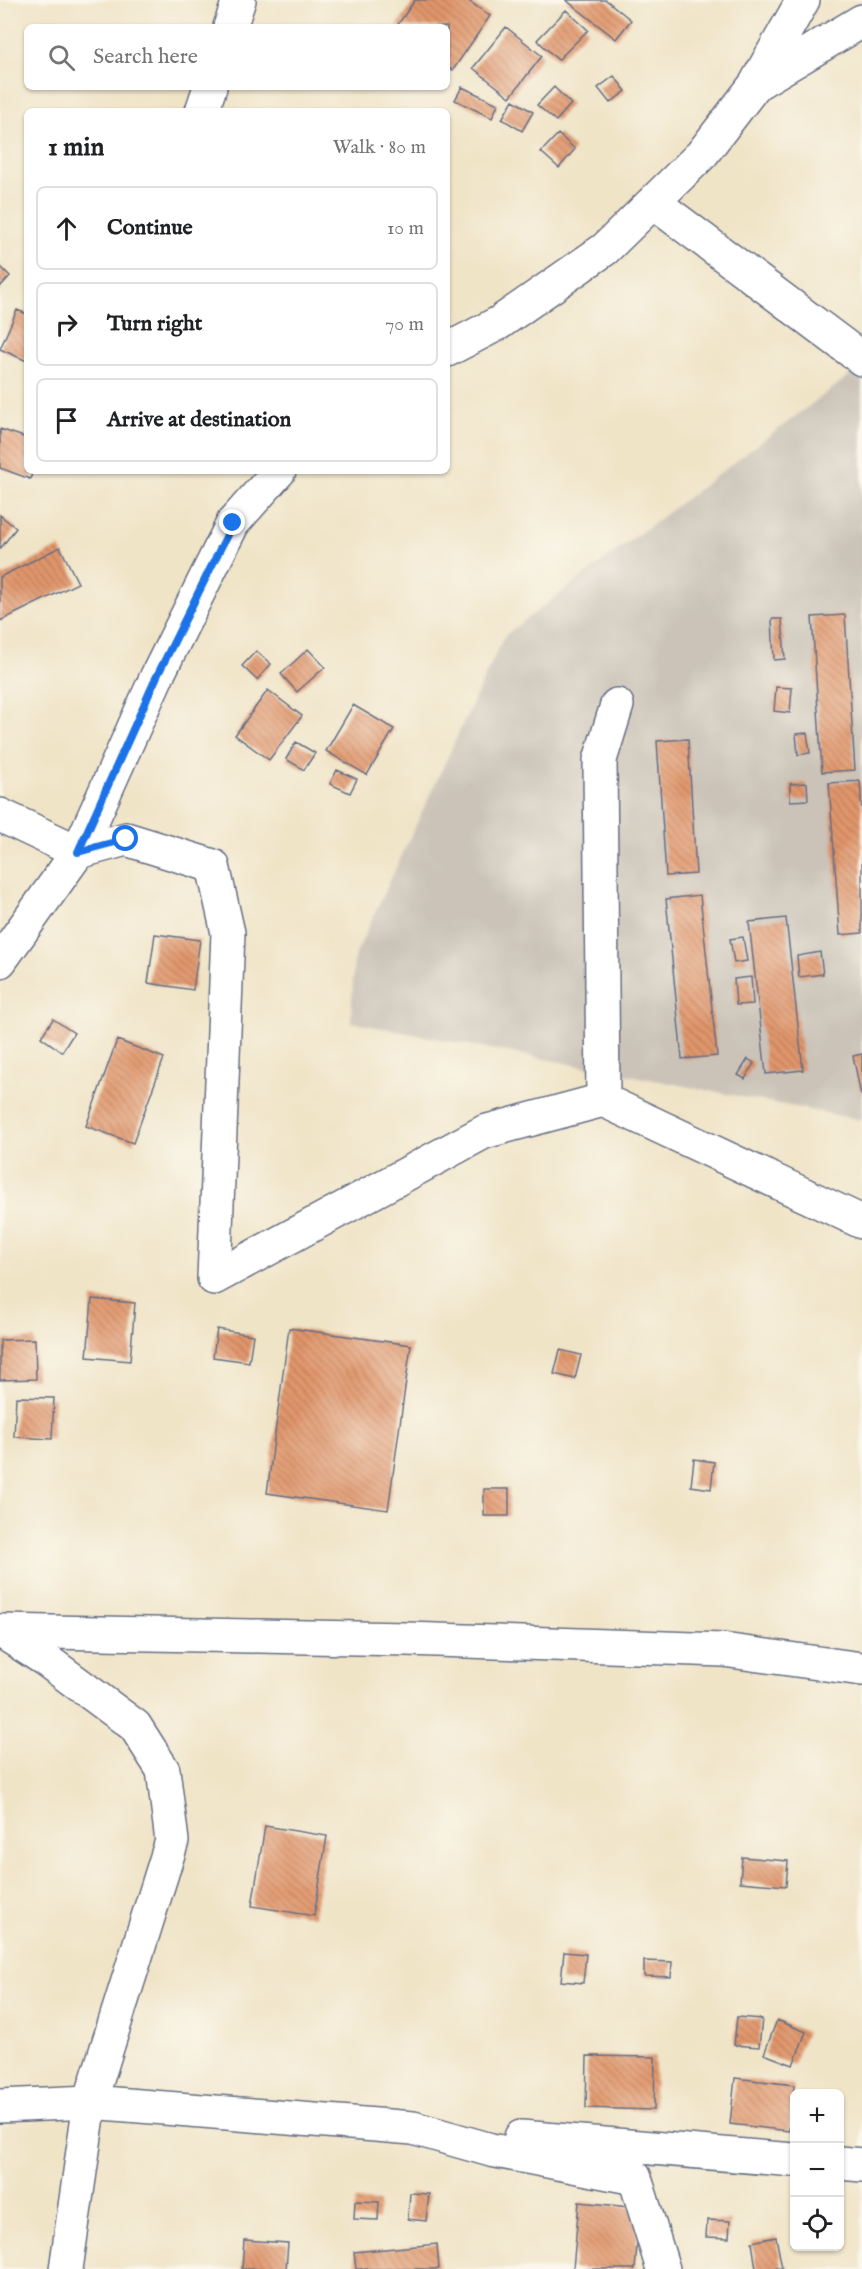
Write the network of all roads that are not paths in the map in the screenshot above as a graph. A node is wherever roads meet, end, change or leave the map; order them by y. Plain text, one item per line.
1 (239, 0) edge
2 (795, 4) edge
3 (862, 21) edge
4 (231, 24) edge
5 (755, 85) junction
6 (209, 90) edge
7 (203, 108) edge
8 (652, 202) junction
9 (450, 348) edge
10 (862, 359) edge
11 (276, 474) edge
12 (617, 705) dead end
13 (0, 815) edge
14 (78, 852) junction
15 (0, 961) edge
16 (603, 1100) junction
17 (862, 1221) edge
18 (1, 1631) edge
19 (862, 1669) edge
20 (90, 2103) junction
21 (0, 2106) edge
22 (412, 2128) junction
23 (790, 2160) edge
24 (844, 2163) edge
25 (862, 2165) edge
26 (66, 2269) edge
27 (663, 2269) edge

1 - 4 street
2 - 5 street
3 - 5 street
5 - 8 street
6 - 7 street
8 - 9 street
8 - 10 street
11 - 14 street
12 - 16 street
13 - 14 street
14 - 15 street
14 - 16 street
16 - 17 street
18 - 19 street
18 - 20 street
20 - 21 street
20 - 22 street
20 - 26 street
22 - 23 street
22 - 27 street
24 - 25 street

